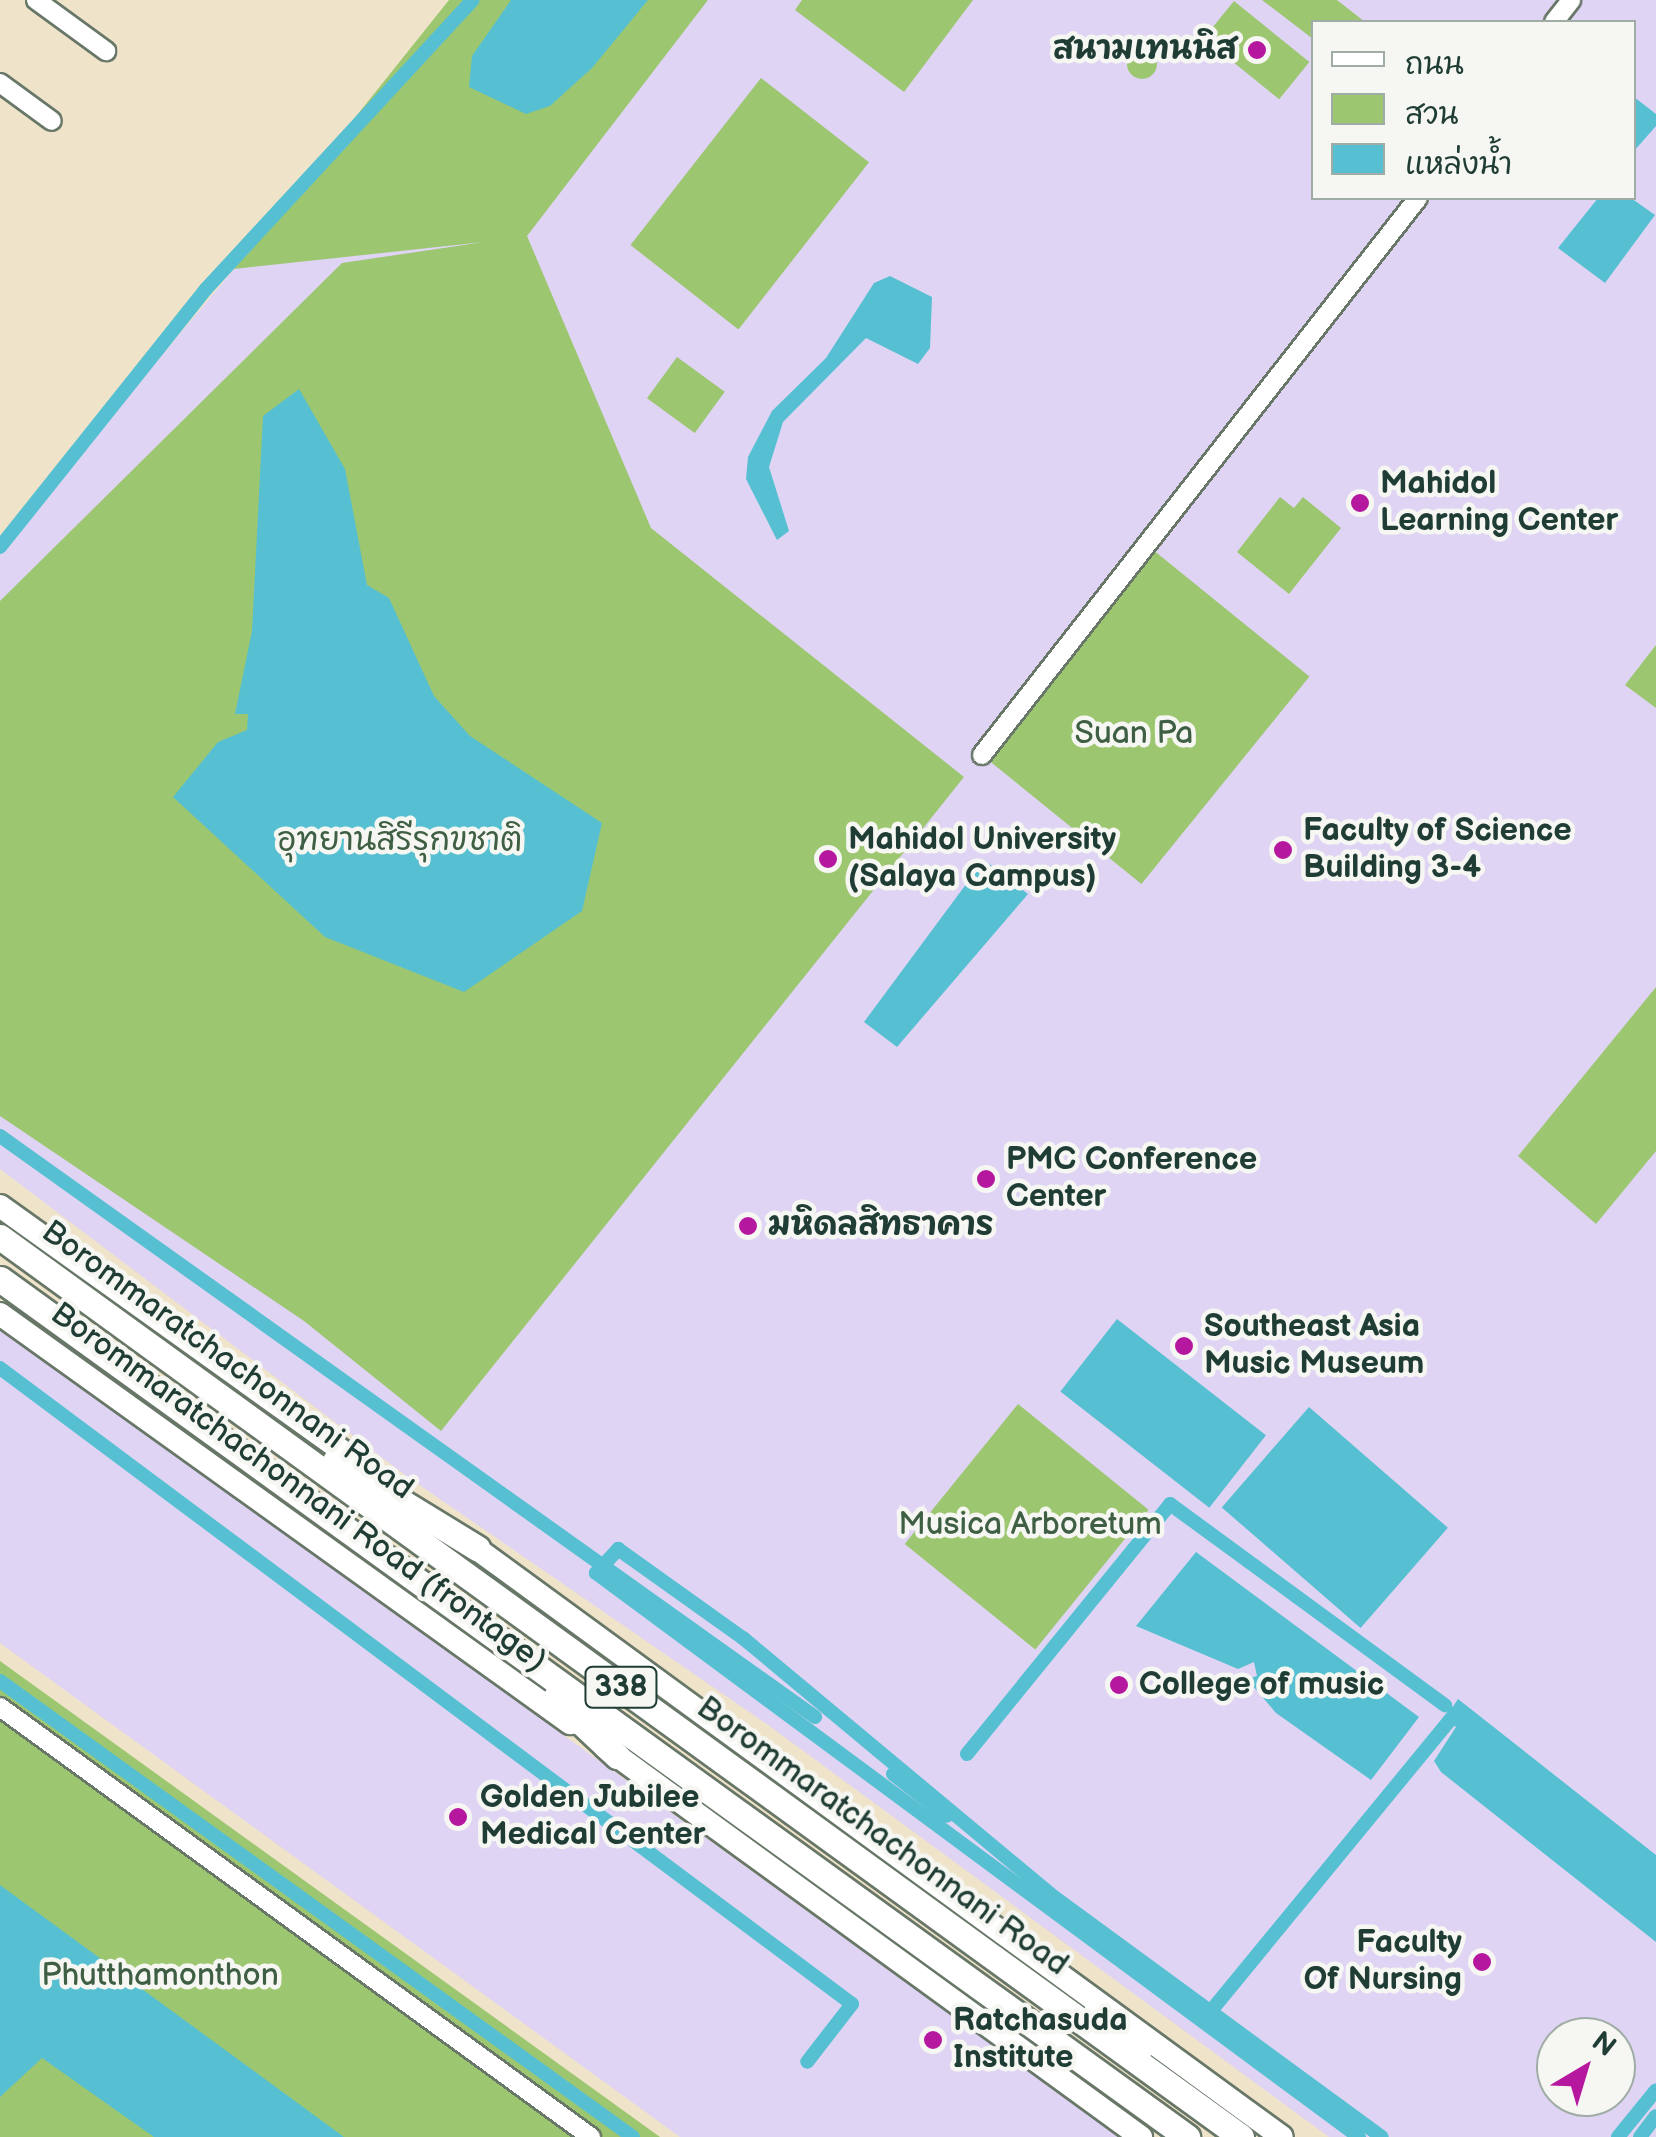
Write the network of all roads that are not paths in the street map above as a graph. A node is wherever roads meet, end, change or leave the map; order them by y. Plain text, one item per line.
1 (36, 0) edge
2 (1572, 0) edge
3 (1556, 20) edge
4 (106, 51) dead end
5 (0, 83) edge
6 (52, 121) dead end
7 (1416, 200) edge
8 (982, 754) dead end
9 (0, 1206) edge
10 (0, 1237) edge
11 (0, 1279) edge
12 (0, 1314) edge
13 (169, 1359) junction
14 (477, 1548) junction
15 (414, 1580) junction
16 (0, 1707) edge
17 (617, 1756) junction
18 (1097, 2006) junction
19 (1205, 2112) junction
20 (591, 2137) edge
21 (1141, 2137) edge
22 (1188, 2137) edge
23 (1241, 2137) edge
24 (1282, 2137) edge

1 - 4 street
2 - 3 street
5 - 6 street
7 - 8 street
9 - 14 main road, Borommaratchachonnani Road (frontage) / 338
10 - 13 highway, Borommaratchachonnani Road / 338
11 - 15 highway, Borommaratchachonnani Road / 338
12 - 17 main road, Borommaratchachonnani Road (frontage) / 338
13 - 14 highway
13 - 19 highway, Borommaratchachonnani Road / 338
14 - 18 main road, Borommaratchachonnani Road (frontage) / 338
15 - 17 highway
15 - 22 highway, Borommaratchachonnani Road / 338
16 - 20 street
17 - 21 main road, Borommaratchachonnani Road (frontage) / 338
18 - 19 highway
18 - 24 main road, Borommaratchachonnani Road (frontage) / 338
19 - 23 highway, Borommaratchachonnani Road / 338

